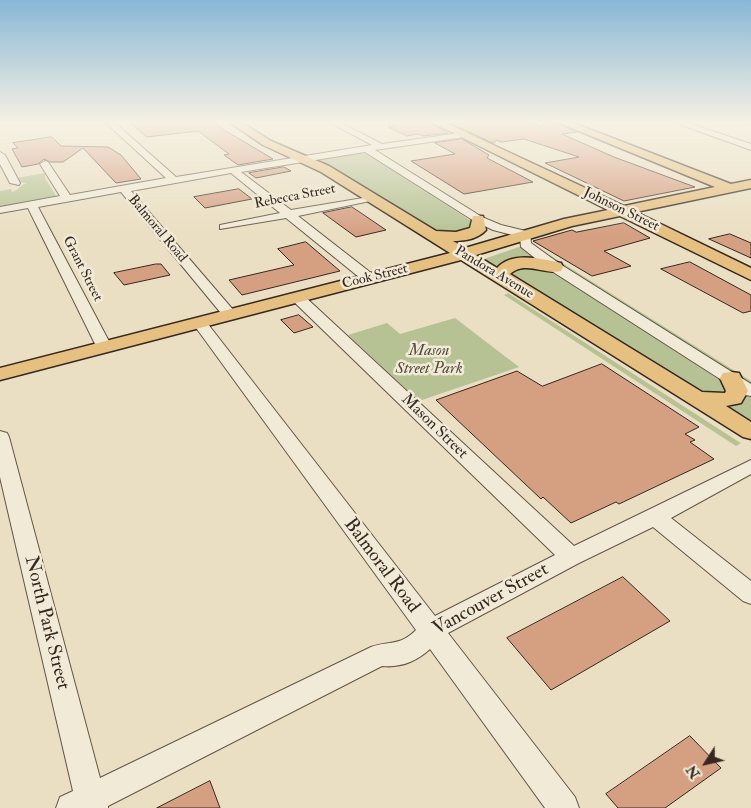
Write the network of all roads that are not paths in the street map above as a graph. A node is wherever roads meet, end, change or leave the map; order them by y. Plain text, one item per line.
1 (2, 160) edge
2 (151, 160) edge
3 (299, 160) edge
4 (306, 160) edge
5 (384, 160) edge
6 (517, 160) edge
7 (658, 160) edge
8 (45, 164) dead end
9 (233, 170) junction
10 (174, 180) junction
11 (15, 183) dead end
12 (751, 184) edge
13 (730, 188) junction
14 (124, 189) junction
15 (751, 197) edge
16 (371, 198) junction
17 (67, 199) junction
18 (32, 204) junction
19 (0, 210) edge
20 (623, 211) junction
21 (289, 214) junction
22 (478, 219) junction
23 (224, 227) dead end
24 (430, 235) junction
25 (526, 235) junction
26 (463, 254) junction
27 (556, 267) junction
28 (751, 275) edge
29 (370, 279) junction
30 (505, 279) junction
31 (297, 297) junction
32 (230, 315) junction
33 (200, 322) junction
34 (104, 347) junction
35 (0, 374) edge
36 (731, 378) junction
37 (751, 391) edge
38 (692, 396) junction
39 (751, 432) edge
40 (0, 437) edge
41 (751, 466) edge
42 (655, 517) junction
43 (571, 556) junction
44 (751, 594) edge
45 (430, 632) junction
46 (85, 805) edge
47 (564, 808) edge

1 - 11 street
2 - 10 street
3 - 9 street
4 - 16 main road, Pandora Avenue
5 - 22 street
6 - 20 main road, Johnson Street
7 - 13 main road
8 - 17 street
9 - 10 street
9 - 21 street
10 - 14 street
12 - 13 main road, Cook Street
13 - 15 main road
13 - 20 main road, Cook Street
14 - 17 street
14 - 32 street, Balmoral Road
16 - 21 street, Rebecca Street
16 - 24 main road, Pandora Avenue
17 - 18 street
18 - 19 street
18 - 34 street, Grant Street
20 - 25 main road, Cook Street
20 - 28 main road, Johnson Street
21 - 23 street, Rebecca Street
21 - 29 street
22 - 24 main road
22 - 25 street
24 - 26 main road, Pandora Avenue
25 - 26 main road, Cook Street
25 - 27 street
26 - 29 main road, Cook Street
26 - 30 main road, Pandora Avenue
27 - 30 main road
27 - 36 street
29 - 31 main road, Cook Street
30 - 38 main road, Pandora Avenue
31 - 32 main road, Cook Street
31 - 43 street, Mason Street
32 - 33 main road, Cook Street
33 - 34 main road, Cook Street
33 - 45 street, Balmoral Road
34 - 35 main road, Cook Street
36 - 37 street
36 - 38 main road
38 - 39 main road, Pandora Avenue
40 - 46 street, North Park Street
41 - 42 street, Vancouver Street
42 - 43 street, Vancouver Street
42 - 44 street
43 - 45 street, Vancouver Street
45 - 46 street, Vancouver Street
45 - 47 street, Balmoral Road

